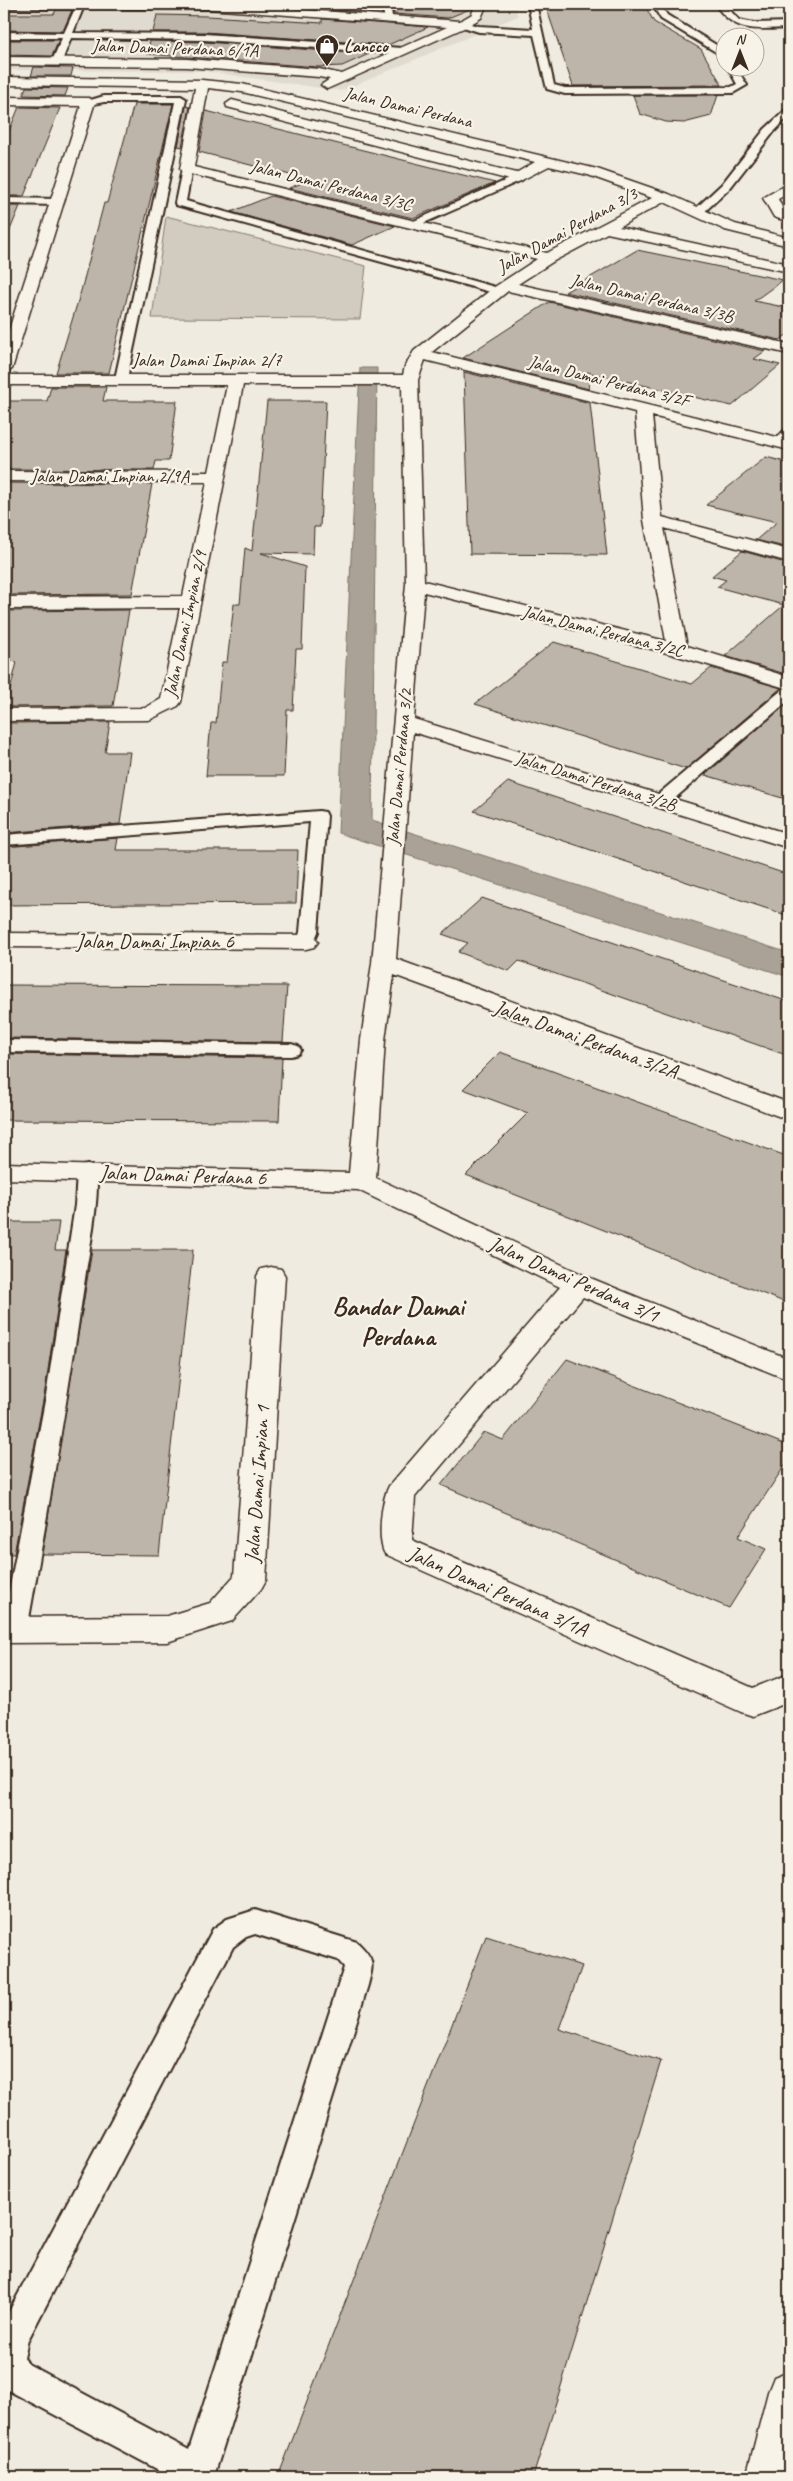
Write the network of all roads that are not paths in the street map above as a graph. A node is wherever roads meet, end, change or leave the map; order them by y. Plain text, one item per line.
1 (386, 4) edge
2 (481, 4) edge
3 (532, 4) edge
4 (656, 4) edge
5 (719, 4) edge
6 (4, 5) edge
7 (80, 6) junction
8 (297, 8) edge
9 (390, 20) junction
10 (789, 24) edge
11 (462, 25) junction
12 (537, 30) junction
13 (4, 35) edge
14 (68, 35) junction
15 (716, 49) edge
16 (402, 51) junction
17 (4, 61) edge
18 (57, 61) junction
19 (344, 78) junction
20 (738, 78) edge
21 (4, 81) edge
22 (202, 84) junction
23 (198, 99) junction
24 (294, 100) junction
25 (4, 102) edge
26 (89, 102) junction
27 (789, 110) edge
28 (550, 160) junction
29 (187, 169) junction
30 (518, 178) junction
31 (789, 187) edge
32 (664, 197) junction
33 (4, 202) edge
34 (57, 202) junction
35 (698, 212) junction
36 (789, 218) edge
37 (414, 224) junction
38 (605, 228) junction
39 (789, 242) edge
40 (549, 258) junction
41 (789, 268) edge
42 (501, 288) junction
43 (789, 349) edge
44 (420, 354) junction
45 (4, 369) edge
46 (121, 379) junction
47 (4, 380) edge
48 (410, 380) junction
49 (236, 381) junction
50 (643, 410) junction
51 (786, 441) edge
52 (4, 476) edge
53 (215, 477) junction
54 (653, 520) junction
55 (789, 556) edge
56 (415, 584) junction
57 (192, 602) junction
58 (4, 603) edge
59 (678, 650) junction
60 (789, 683) edge
61 (789, 692) edge
62 (4, 715) edge
63 (402, 722) junction
64 (661, 801) junction
65 (4, 840) edge
66 (789, 842) edge
67 (4, 940) edge
68 (306, 942) joint
69 (384, 964) junction
70 (4, 1046) edge
71 (291, 1050) dead end
72 (789, 1112) edge
73 (4, 1171) edge
74 (87, 1172) junction
75 (362, 1182) junction
76 (271, 1276) dead end
77 (578, 1284) junction
78 (789, 1370) edge
79 (9, 1630) edge
80 (789, 1687) edge
81 (789, 2392) edge
82 (197, 2475) edge
83 (768, 2477) edge

1 - 9 lane
2 - 11 street
3 - 12 lane
4 - 15 lane
5 - 10 lane
6 - 7 street
7 - 8 street
7 - 14 lane
8 - 9 street
9 - 11 street
11 - 12 lane
11 - 16 street
12 - 20 lane
13 - 14 lane
14 - 16 lane
14 - 18 lane
16 - 19 street
17 - 18 street, Jalan Damai Perdana 6/1A
18 - 19 street, Jalan Damai Perdana 6/1A
19 - 24 street
21 - 22 street, Jalan Damai Perdana
22 - 23 street
22 - 24 street, Jalan Damai Perdana
23 - 29 street
23 - 30 street
24 - 28 street, Jalan Damai Perdana
25 - 26 street
26 - 34 street
26 - 46 lane
27 - 35 lane
28 - 30 street
28 - 32 street, Jalan Damai Perdana
29 - 37 street, Jalan Damai Perdana 3/3C
29 - 42 lane
30 - 37 lane
31 - 36 street
32 - 35 street, Jalan Damai Perdana
32 - 38 street, Jalan Damai Perdana 3/3
33 - 34 lane
34 - 45 street
35 - 39 street, Jalan Damai Perdana
37 - 40 street, Jalan Damai Perdana 3/3C
38 - 40 street, Jalan Damai Perdana 3/3
38 - 41 street
40 - 42 street, Jalan Damai Perdana 3/3
42 - 43 street, Jalan Damai Perdana 3/3B
42 - 44 street, Jalan Damai Perdana 3/3
44 - 48 street, Jalan Damai Perdana 3/2
44 - 50 street, Jalan Damai Perdana 3/2F
46 - 47 street, Jalan Damai Impian 2/7
46 - 49 street, Jalan Damai Impian 2/7
48 - 49 street, Jalan Damai Impian 2/7
48 - 56 street, Jalan Damai Perdana 3/2
49 - 53 street, Jalan Damai Impian 2/9
50 - 51 street, Jalan Damai Perdana 3/2F
50 - 54 street
52 - 53 street, Jalan Damai Impian 2/9A
53 - 57 street, Jalan Damai Impian 2/9
54 - 55 street
54 - 59 street
56 - 59 street, Jalan Damai Perdana 3/2C
56 - 63 street, Jalan Damai Perdana 3/2
57 - 58 street
57 - 62 street, Jalan Damai Impian 2/9
59 - 60 street, Jalan Damai Perdana 3/2C
61 - 64 lane
63 - 64 street, Jalan Damai Perdana 3/2B
63 - 69 street, Jalan Damai Perdana 3/2
64 - 66 street, Jalan Damai Perdana 3/2B
65 - 68 lane
67 - 68 street, Jalan Damai Impian 6
69 - 72 street, Jalan Damai Perdana 3/2A
69 - 75 street, Jalan Damai Perdana 3/2
70 - 71 lane
73 - 74 street, Jalan Damai Perdana 6
74 - 75 street, Jalan Damai Perdana 6
74 - 79 lane
75 - 77 street, Jalan Damai Perdana 3/1
76 - 79 street, Jalan Damai Impian 1
77 - 78 street, Jalan Damai Perdana 3/1
77 - 80 street, Jalan Damai Perdana 3/1A
81 - 83 street
82 - 82 lane

